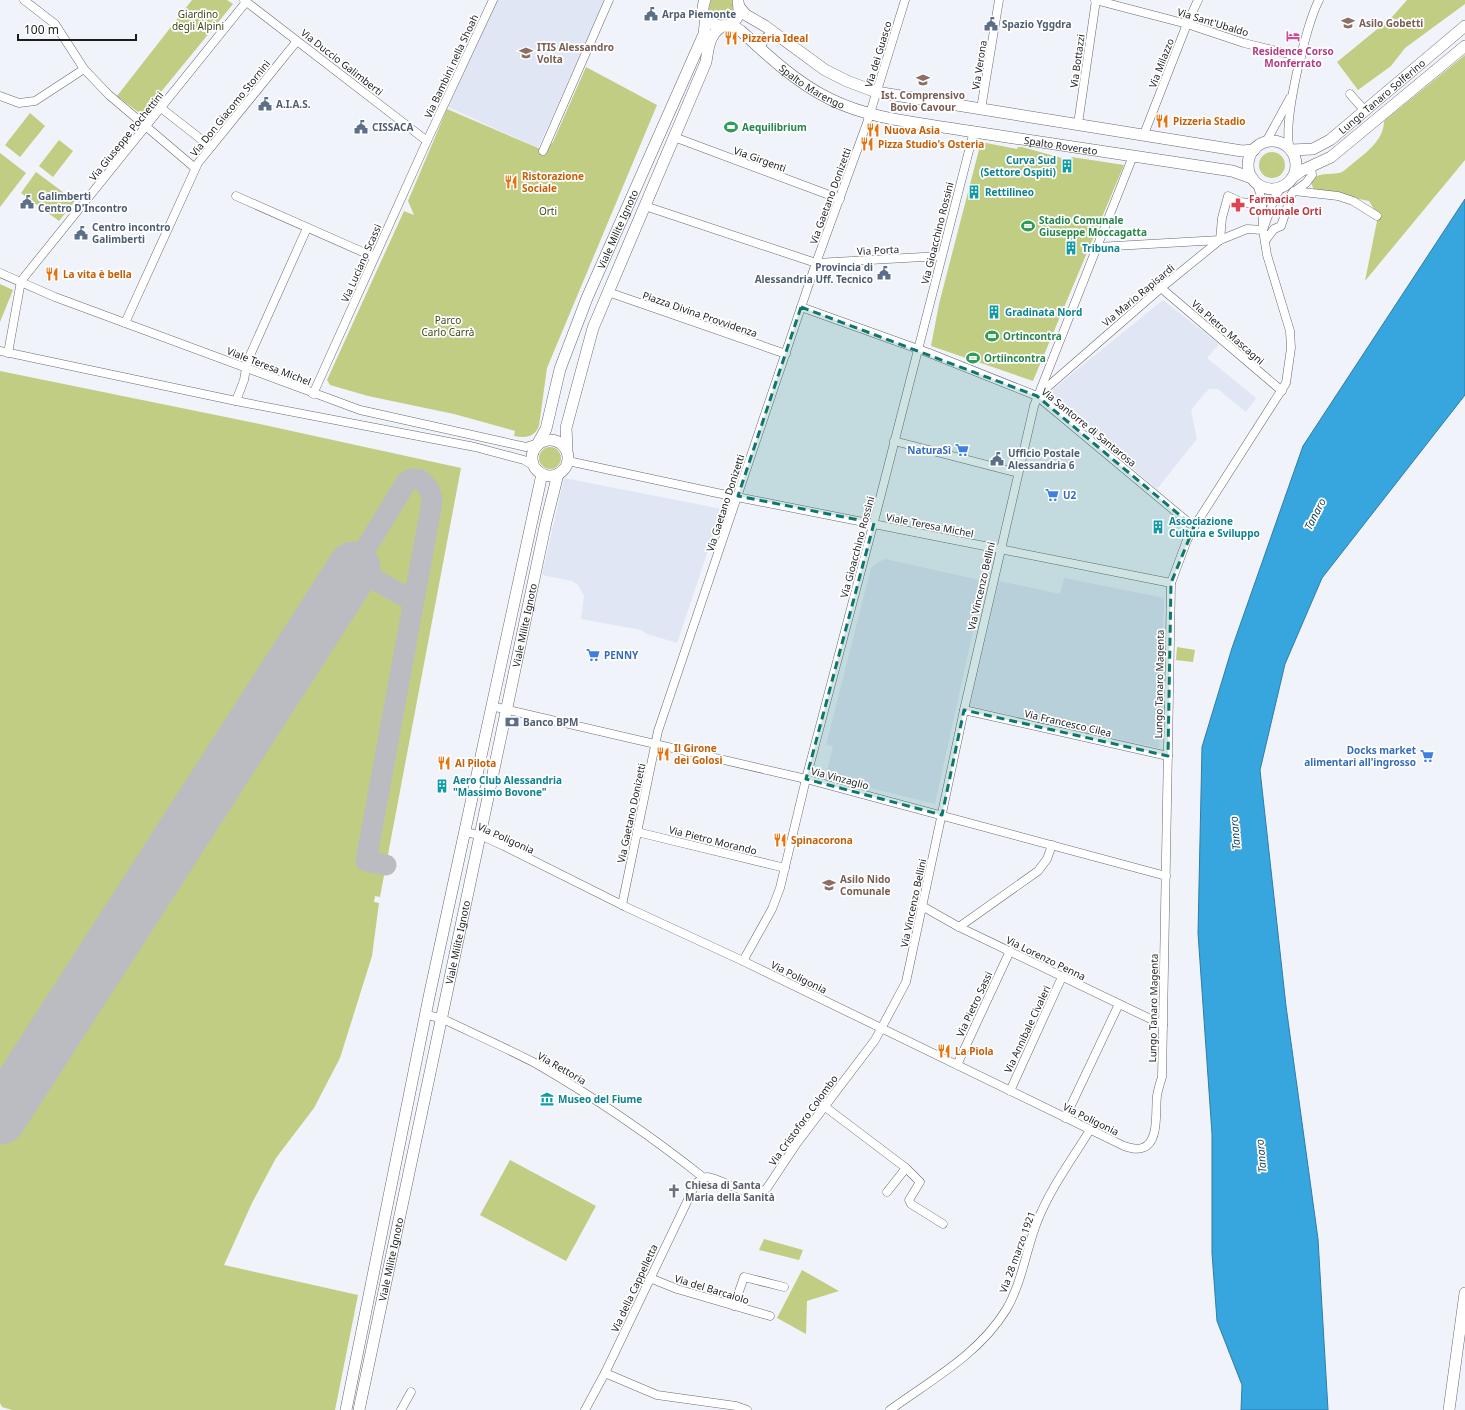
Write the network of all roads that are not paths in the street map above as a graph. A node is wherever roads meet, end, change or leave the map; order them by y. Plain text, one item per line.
1 (24, 0) edge
2 (493, 0) edge
3 (609, 0) edge
4 (905, 0) edge
5 (999, 0) edge
6 (1096, 0) edge
7 (1198, 0) edge
8 (1312, 0) edge
9 (1319, 0) edge
10 (245, 1) edge
11 (738, 3) edge
12 (703, 6) edge
13 (1313, 14) junction
14 (1187, 24) junction
15 (724, 26) junction
16 (1465, 26) edge
17 (776, 34) junction
18 (297, 41) junction
19 (1465, 46) edge
20 (760, 48) junction
21 (1301, 57) junction
22 (84, 69) junction
23 (876, 92) junction
24 (1293, 92) junction
25 (1350, 94) dead end
26 (0, 96) edge
27 (161, 108) junction
28 (982, 109) junction
29 (1365, 111) junction
30 (870, 113) junction
31 (1078, 124) junction
32 (145, 127) junction
33 (974, 132) junction
34 (1144, 134) junction
35 (674, 137) junction
36 (427, 141) junction
37 (1266, 142) junction
38 (211, 146) junction
39 (1290, 149) junction
40 (543, 150) dead end
41 (1254, 150) junction
42 (1133, 156) junction
43 (1311, 167) junction
44 (195, 168) junction
45 (1293, 177) junction
46 (1254, 181) junction
47 (1281, 187) junction
48 (1294, 191) junction
49 (236, 196) dead end
50 (840, 199) junction
51 (1262, 205) junction
52 (645, 206) junction
53 (1377, 216) dead end
54 (307, 228) junction
55 (1263, 230) junction
56 (1220, 240) junction
57 (1264, 241) junction
58 (1097, 247) junction
59 (941, 256) junction
60 (374, 257) junction
61 (816, 263) junction
62 (0, 273) edge
63 (21, 281) junction
64 (1161, 288) junction
65 (608, 292) junction
66 (801, 307) junction
67 (125, 322) junction
68 (918, 350) junction
69 (4, 352) edge
70 (786, 354) junction
71 (246, 369) junction
72 (1282, 391) junction
73 (313, 394) junction
74 (1037, 396) junction
75 (236, 401) junction
76 (894, 441) junction
77 (538, 443) junction
78 (566, 449) junction
79 (568, 461) junction
80 (538, 470) junction
81 (1018, 473) junction
82 (558, 474) junction
83 (738, 496) junction
84 (874, 524) junction
85 (1194, 527) junction
86 (1000, 549) junction
87 (1171, 583) junction
88 (491, 706) junction
89 (506, 710) junction
90 (964, 710) junction
91 (655, 744) junction
92 (1168, 756) junction
93 (806, 779) junction
94 (942, 815) junction
95 (464, 832) junction
96 (637, 832) junction
97 (480, 835) junction
98 (1052, 845) junction
99 (785, 868) junction
100 (1166, 876) junction
101 (622, 905) junction
102 (922, 906) junction
103 (959, 927) junction
104 (1010, 951) junction
105 (743, 961) junction
106 (1062, 977) junction
107 (1119, 1004) junction
108 (426, 1015) junction
109 (441, 1018) junction
110 (1163, 1025) junction
111 (882, 1029) junction
112 (957, 1065) junction
113 (1010, 1091) junction
114 (824, 1106) junction
115 (1066, 1118) junction
116 (1090, 1130) junction
117 (1124, 1146) joint
118 (906, 1168) junction
119 (704, 1178) junction
120 (887, 1192) dead end
121 (943, 1224) dead end
122 (650, 1278) junction
123 (784, 1287) dead end
124 (1465, 1293) edge
125 (734, 1306) junction
126 (770, 1316) dead end
127 (605, 1373) junction
128 (412, 1392) dead end
129 (346, 1410) edge
130 (359, 1410) edge
131 (401, 1410) edge
132 (585, 1410) edge
133 (747, 1410) edge
134 (890, 1410) edge
135 (1449, 1410) edge

1 - 22 street
2 - 36 street, Via Bambini nella Shoah
3 - 40 street
4 - 23 street, Via dei Guasco
5 - 28 street, Via Verona
6 - 14 street, Via Sant'Ubaldo
6 - 31 street, Via Bottazzi
7 - 14 street, Via Milazzo
8 - 13 street
9 - 13 street
10 - 18 street, Via Duccio Galimberti
10 - 27 street, Via Giuseppe Pochettini
11 - 15 main road, Viale Milite Ignoto
11 - 17 main road, Spalto Marengo
12 - 15 main road, Spalto Marengo
12 - 77 main road, Viale Milite Ignoto
13 - 21 street
14 - 21 street, Via Sant'Ubaldo
14 - 34 street, Via Milazzo
15 - 20 main road, Spalto Marengo
15 - 35 main road, Viale Milite Ignoto
16 - 29 main road, Lungo Tanaro Solferino
17 - 20 street
17 - 23 main road, Spalto Marengo
18 - 36 street, Via Duccio Galimberti
18 - 38 street, Via Don Giacomo Stornini
19 - 43 main road, Lungo Tanaro Solferino
20 - 30 main road, Spalto Marengo
21 - 24 street
22 - 26 street
22 - 32 street
23 - 28 main road
23 - 30 street, Via dei Guasco
24 - 37 street
24 - 39 street
25 - 29 street
27 - 32 street, Via Giuseppe Pochettini
27 - 38 street
28 - 31 main road
29 - 39 main road, Lungo Tanaro Solferino
30 - 33 main road, Spalto Rovereto
30 - 50 street, Via Gaetano Donizetti
31 - 34 main road
32 - 44 street
32 - 63 street, Via Giuseppe Pochettini
33 - 42 main road, Spalto Rovereto
33 - 59 street, Via Gioacchino Rossini
34 - 41 main road
35 - 50 street, Via Girgenti
35 - 52 main road, Viale Milite Ignoto
36 - 60 street, Via Luciano Scassi
37 - 39 main road
37 - 41 main road
38 - 44 street, Via Don Giacomo Stornini
39 - 45 main road
41 - 46 main road
42 - 46 main road, Spalto Rovereto
42 - 58 street, Via Vincenzo Bellini
43 - 45 main road, Lungo Tanaro Solferino
43 - 48 street
44 - 67 street, Via Don Giacomo Stornini
45 - 47 main road
46 - 47 main road
46 - 51 street, Lungo Tanaro Magenta
47 - 55 street, Lungo Tanaro Magenta
48 - 53 street
48 - 57 street
49 - 54 street
50 - 61 street, Via Gaetano Donizetti
51 - 55 street, Lungo Tanaro Magenta
51 - 56 street
52 - 61 street
52 - 65 main road, Viale Milite Ignoto
54 - 60 street
54 - 71 street
55 - 56 street, Via Mario Rapisardi
55 - 57 street, Lungo Tanaro Magenta
56 - 58 street
56 - 64 street, Via Mario Rapisardi
57 - 72 street, Lungo Tanaro Magenta
58 - 74 street, Via Vincenzo Bellini
59 - 61 street, Via Porta
59 - 68 street, Via Gioacchino Rossini
60 - 73 street, Via Luciano Scassi
61 - 66 street, Via Gaetano Donizetti
62 - 63 street, Viale Teresa Michel
63 - 67 street, Viale Teresa Michel
63 - 69 street, Via Giuseppe Pochettini
64 - 72 street, Via Pietro Mascagni
64 - 74 street, Via Mario Rapisardi
65 - 70 street, Piazza Divina Provvidenza
65 - 78 main road, Viale Milite Ignoto
66 - 68 street, Via Santorre di Santarosa
66 - 70 street, Via Gaetano Donizetti
67 - 71 street, Viale Teresa Michel
68 - 74 street, Via Santorre di Santarosa
68 - 76 street, Via Gioacchino Rossini
69 - 75 street
70 - 83 street, Via Gaetano Donizetti
71 - 73 street, Viale Teresa Michel
71 - 75 street
72 - 85 street, Lungo Tanaro Magenta
73 - 77 street, Viale Teresa Michel
74 - 81 street, Via Vincenzo Bellini
74 - 85 street, Via Santorre di Santarosa
75 - 80 street
76 - 81 street
76 - 84 street, Via Gioacchino Rossini
77 - 78 main road
77 - 80 main road
78 - 79 main road
79 - 82 main road
79 - 83 street, Viale Teresa Michel
80 - 82 main road
80 - 88 main road, Viale Milite Ignoto
81 - 86 street, Via Vincenzo Bellini
82 - 89 main road, Viale Milite Ignoto
83 - 84 street, Viale Teresa Michel
83 - 91 street, Via Gaetano Donizetti
84 - 86 street, Viale Teresa Michel
84 - 93 street, Via Gioacchino Rossini
85 - 87 street, Lungo Tanaro Magenta
86 - 87 street, Viale Teresa Michel
86 - 90 street, Via Vincenzo Bellini
87 - 92 street, Lungo Tanaro Magenta
88 - 89 street, Via Vinzaglio
88 - 95 main road, Viale Milite Ignoto
89 - 91 street, Via Vinzaglio
89 - 97 main road, Viale Milite Ignoto
90 - 92 street, Via Francesco Cilea
90 - 94 street, Via Vincenzo Bellini
91 - 93 street, Via Vinzaglio
91 - 96 street, Via Gaetano Donizetti
92 - 100 street, Lungo Tanaro Magenta
93 - 94 street, Via Vinzaglio
93 - 99 street, Via Gioacchino Rossini
94 - 98 street, Via Vinzaglio
94 - 102 street, Via Vincenzo Bellini
95 - 97 street, Via Poligonia
95 - 108 main road, Viale Milite Ignoto
96 - 99 street, Via Pietro Morando
96 - 101 street, Via Gaetano Donizetti
97 - 101 street, Via Poligonia
97 - 109 main road, Viale Milite Ignoto
98 - 100 street, Via Vinzaglio
98 - 103 street
99 - 105 street, Via Gioacchino Rossini
100 - 110 street, Lungo Tanaro Magenta
101 - 105 street, Via Poligonia
102 - 103 street, Via Lorenzo Penna
102 - 111 street, Via Vincenzo Bellini
103 - 104 street, Via Lorenzo Penna
104 - 106 street, Via Lorenzo Penna
104 - 112 street, Via Pietro Sassi
105 - 111 street, Via Poligonia
106 - 107 street, Via Lorenzo Penna
106 - 113 street, Via Annibale Civaleri
107 - 110 street, Via Lorenzo Penna
107 - 115 street
108 - 109 street, Via Rettoria
108 - 129 main road, Viale Milite Ignoto
109 - 119 street, Via Rettoria
109 - 130 main road, Viale Milite Ignoto
110 - 117 street, Lungo Tanaro Magenta
111 - 112 street, Via Poligonia
111 - 114 street, Via Cristoforo Colombo
112 - 113 street, Via Poligonia
113 - 115 street, Via Poligonia
114 - 118 street
114 - 119 street, Via Cristoforo Colombo
115 - 116 street, Via Poligonia
116 - 117 street, Via Poligonia
116 - 134 street, Via 28 marzo 1921
118 - 120 street
118 - 121 street
119 - 122 street, Via della Cappelletta
122 - 125 street, Via del Barcaiolo
122 - 127 street, Via della Cappelletta
123 - 125 street, Via del Barcaiolo
124 - 135 main road
125 - 126 street, Via del Barcaiolo
127 - 132 street, Via della Cappelletta
127 - 133 street
128 - 131 street

